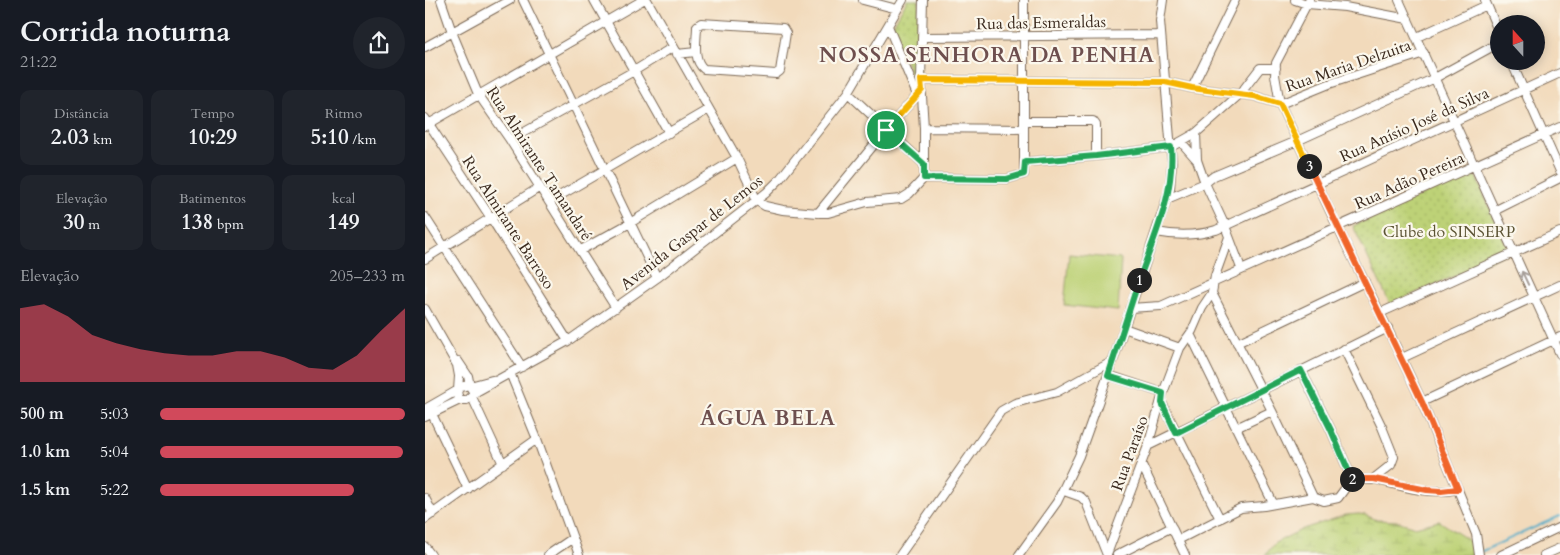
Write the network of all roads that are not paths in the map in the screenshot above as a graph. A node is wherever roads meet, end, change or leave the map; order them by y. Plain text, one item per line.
1 (441, 0) edge
2 (510, 0) edge
3 (523, 0) edge
4 (594, 0) edge
5 (643, 0) edge
6 (647, 0) edge
7 (863, 0) edge
8 (903, 0) edge
9 (923, 0) edge
10 (1024, 0) edge
11 (1163, 0) edge
12 (1235, 0) edge
13 (1295, 0) edge
14 (1399, 0) edge
15 (1307, 2) edge
16 (1486, 3) edge
17 (897, 9) junction
18 (1491, 15) edge
19 (1408, 19) junction
20 (607, 22) junction
21 (888, 26) junction
22 (452, 32) junction
23 (1160, 35) junction
24 (923, 37) junction
25 (1024, 37) junction
26 (1417, 37) junction
27 (425, 47) edge
28 (673, 47) junction
29 (1490, 48) edge
30 (696, 52) junction
31 (1424, 53) junction
32 (548, 54) junction
33 (677, 54) junction
34 (1276, 68) junction
35 (1515, 70) edge
36 (633, 71) junction
37 (1560, 73) edge
38 (1435, 78) junction
39 (921, 80) junction
40 (1023, 81) junction
41 (1165, 82) junction
42 (1192, 88) junction
43 (1524, 90) junction
44 (848, 93) junction
45 (919, 93) junction
46 (478, 94) junction
47 (1240, 94) junction
48 (573, 104) junction
49 (1280, 104) junction
50 (709, 109) junction
51 (1455, 121) junction
52 (426, 122) edge
53 (1024, 125) junction
54 (1560, 127) edge
55 (924, 128) junction
56 (886, 130) junction
57 (669, 133) junction
58 (1196, 133) junction
59 (1544, 134) junction
60 (510, 140) junction
61 (1297, 141) junction
62 (1181, 142) junction
63 (1171, 147) junction
64 (1096, 156) junction
65 (737, 158) junction
66 (1197, 160) junction
67 (1025, 162) junction
68 (924, 164) junction
69 (1475, 166) junction
70 (605, 171) junction
71 (1560, 171) edge
72 (924, 178) junction
73 (1560, 178) edge
74 (1205, 183) junction
75 (1317, 184) junction
76 (540, 188) junction
77 (1167, 199) junction
78 (757, 201) junction
79 (549, 202) junction
80 (1494, 211) junction
81 (817, 213) junction
82 (425, 217) edge
83 (491, 218) junction
84 (630, 223) junction
85 (1225, 226) junction
86 (1337, 226) junction
87 (1156, 232) junction
88 (1560, 232) edge
89 (1229, 237) junction
90 (444, 247) junction
91 (581, 250) junction
92 (1514, 254) junction
93 (425, 259) edge
94 (1241, 268) junction
95 (657, 278) junction
96 (1214, 278) junction
97 (1365, 282) junction
98 (1560, 285) edge
99 (1212, 293) junction
100 (1534, 296) junction
101 (616, 308) junction
102 (1130, 308) junction
103 (425, 309) edge
104 (1380, 313) junction
105 (1124, 328) junction
106 (1388, 328) junction
107 (1190, 334) junction
108 (1557, 338) edge
109 (568, 341) junction
110 (1237, 343) junction
111 (448, 348) junction
112 (1180, 348) junction
113 (1344, 349) junction
114 (1560, 354) edge
115 (1402, 358) junction
116 (1113, 361) junction
117 (522, 367) junction
118 (1301, 370) junction
119 (507, 375) junction
120 (1108, 376) junction
121 (458, 390) junction
122 (1262, 390) junction
123 (472, 392) junction
124 (1163, 393) junction
125 (460, 400) junction
126 (1422, 402) junction
127 (1162, 403) junction
128 (1225, 407) junction
129 (1272, 411) junction
130 (427, 413) edge
131 (1236, 428) junction
132 (1176, 433) junction
133 (537, 440) junction
134 (1148, 446) junction
135 (1141, 463) junction
136 (503, 464) junction
137 (1352, 479) junction
138 (1374, 479) junction
139 (468, 489) junction
140 (1458, 489) junction
141 (1064, 491) junction
142 (1313, 497) junction
143 (425, 498) edge
144 (1273, 503) junction
145 (433, 514) junction
146 (425, 519) edge
147 (1219, 519) junction
148 (1172, 527) junction
149 (1560, 527) edge
150 (573, 538) junction
151 (1178, 540) junction
152 (425, 546) edge
153 (1560, 548) edge
154 (1026, 551) edge
155 (1107, 554) edge
156 (431, 555) edge
157 (548, 555) edge
158 (579, 555) edge
159 (900, 555) edge
160 (1019, 555) edge
161 (1117, 555) edge
162 (1185, 555) edge
163 (1479, 555) edge
164 (1501, 555) edge
165 (1544, 555) edge

1 - 22 street, Rua Almirante Tamandaré
2 - 22 street
3 - 32 street
4 - 20 street
5 - 20 street
6 - 28 street
7 - 17 street
8 - 17 street, Avenida Gaspar de Lemos
9 - 24 street
10 - 25 street
11 - 23 street
12 - 42 street
13 - 15 street
14 - 19 street
15 - 19 street
15 - 34 street
16 - 18 street
16 - 26 street
17 - 21 street, Avenida Gaspar de Lemos
19 - 26 street
20 - 32 street
20 - 36 street
21 - 44 street, Avenida Gaspar de Lemos
21 - 45 street
22 - 27 street
22 - 46 street, Rua Almirante Tamandaré
23 - 25 street, Rua das Esmeraldas
23 - 41 street
24 - 25 street, Rua das Esmeraldas
24 - 39 street
25 - 40 street
26 - 31 street
28 - 33 street
28 - 36 street
29 - 38 street
30 - 30 street
30 - 33 street
31 - 38 street
31 - 49 street, Rua Maria Delzuita
32 - 46 street
32 - 48 street
33 - 50 street
34 - 47 street
34 - 49 street
35 - 43 street
36 - 48 street
36 - 57 street
37 - 43 street, Rua Anísio José da Silva
38 - 51 street
38 - 61 street
39 - 40 street, Rua Maria Delzuita
39 - 45 street
40 - 41 street, Rua Maria Delzuita
40 - 53 street
41 - 42 street, Rua Maria Delzuita
41 - 63 street
42 - 47 street, Rua Maria Delzuita
43 - 51 street, Rua Anísio José da Silva
43 - 59 street
44 - 56 street
44 - 78 street, Avenida Gaspar de Lemos
45 - 55 street
45 - 56 street
46 - 52 street
46 - 60 street, Rua Almirante Tamandaré
47 - 49 street, Rua Maria Delzuita
47 - 58 street
48 - 60 street
48 - 70 street
49 - 61 street
50 - 57 street
50 - 65 street
51 - 69 street
51 - 75 street, Rua Anísio José da Silva
52 - 83 street, Rua Almirante Barroso
53 - 55 street
53 - 64 street
53 - 67 street
54 - 59 street, Rua Adão Pereira
55 - 68 street
56 - 68 street
56 - 81 street
57 - 70 street
58 - 62 street
58 - 66 street
59 - 69 street, Rua Adão Pereira
59 - 71 street
60 - 76 street, Rua Almirante Tamandaré
61 - 74 street
61 - 75 street
62 - 63 street
62 - 66 street
63 - 64 street
63 - 77 street
64 - 67 street
65 - 78 street
65 - 84 street
66 - 74 street
67 - 72 street
68 - 72 street
69 - 80 street
69 - 86 street, Rua Adão Pereira
70 - 79 street
70 - 84 street
72 - 81 street
73 - 80 street
74 - 77 street
74 - 85 street
75 - 85 street, Rua Anísio José da Silva
75 - 86 street
76 - 79 street, Rua Almirante Tamandaré
76 - 83 street
77 - 87 street
78 - 81 street
78 - 95 street, Avenida Gaspar de Lemos
79 - 91 street, Rua Almirante Tamandaré
80 - 92 street
82 - 90 street
83 - 90 street
83 - 109 street, Rua Almirante Barroso
84 - 91 street
84 - 95 street
85 - 87 street, Rua Anísio José da Silva
85 - 89 street
86 - 94 street, Rua Adão Pereira
86 - 97 street
87 - 102 street
88 - 92 street
89 - 94 street
89 - 96 street, Rua Paraíso
90 - 93 street
90 - 117 street
91 - 101 street, Rua Almirante Tamandaré
100 -> 92 street
92 - 104 street
94 - 96 street, Rua Adão Pereira
95 - 101 street, Avenida Gaspar de Lemos
96 - 99 street, Rua Paraíso
96 - 102 street, Rua Adão Pereira
97 - 104 street
97 - 110 street
98 - 100 street
99 - 107 street, Rua Paraíso
99 - 110 street
100 - 108 street
100 - 115 street
101 - 109 street, Avenida Gaspar de Lemos
102 - 105 street
103 - 111 street
104 - 106 street
105 - 112 street
105 - 116 street
106 - 113 street
106 - 115 street
107 - 112 street, Rua Paraíso
107 - 128 street
108 - 114 street
108 - 126 street
109 - 117 street, Avenida Gaspar de Lemos
110 - 122 street
111 - 121 street
111 - 123 street
112 - 124 street, Rua Paraíso
113 - 118 street
113 - 138 street
115 - 126 street
116 - 120 street
116 - 159 street
117 - 119 street, Avenida Gaspar de Lemos
118 - 122 street
118 - 137 street
119 - 123 street, Avenida Gaspar de Lemos
119 - 133 street
120 - 124 street
120 - 141 street
121 - 123 street
121 - 125 street
121 - 130 street
122 - 128 street
122 - 129 street
123 - 125 street
123 - 136 street
124 - 127 street, Rua Paraíso
125 - 130 street
126 - 140 street
127 - 132 street
127 - 134 street, Rua Paraíso
128 - 131 street
128 - 132 street
129 - 131 street
129 - 142 street
130 - 139 street
131 - 144 street
132 - 134 street
132 - 147 street
133 - 136 street
133 - 150 street
134 - 135 street, Rua Paraíso
135 - 148 street
135 - 155 street, Rua Paraíso
136 - 139 street
137 - 138 street
137 - 142 street
138 - 140 street
139 - 145 street
140 - 163 street
141 - 154 street
141 - 155 street
142 - 144 street
143 - 145 street
144 - 147 street
145 - 146 street
147 - 151 street
148 - 151 street
148 - 161 street
149 - 164 street
150 - 157 street
150 - 158 street
151 - 162 street
152 - 156 street
153 - 165 street
154 - 160 street

